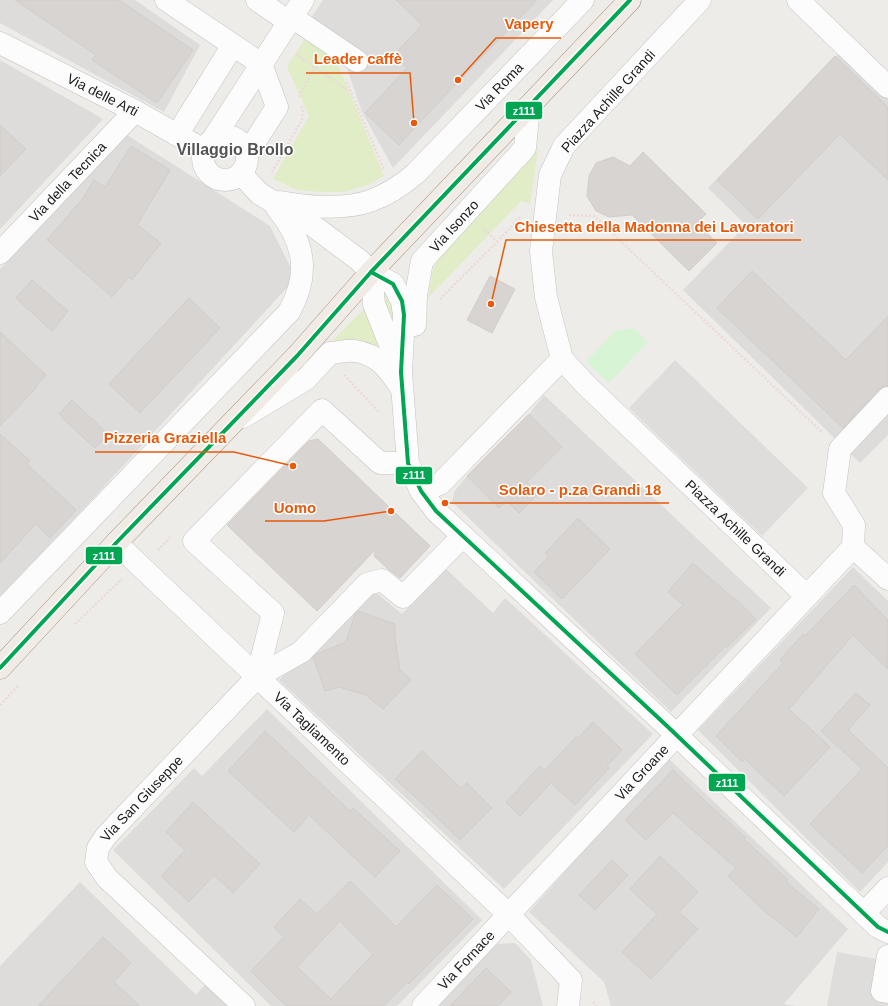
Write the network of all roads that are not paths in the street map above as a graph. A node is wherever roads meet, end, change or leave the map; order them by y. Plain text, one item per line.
1 (166, 0) edge
2 (257, 0) edge
3 (583, 0) edge
4 (700, 0) edge
5 (798, 0) edge
6 (620, 3) edge
7 (295, 13) edge
8 (0, 43) edge
9 (233, 46) junction
10 (261, 64) junction
11 (351, 69) road end
12 (888, 87) edge
13 (529, 106) junction
14 (135, 111) junction
15 (177, 134) junction
16 (208, 144) junction
17 (244, 164) junction
18 (271, 201) junction
19 (0, 253) edge
20 (371, 272) junction
21 (562, 359) junction
22 (402, 373) junction
23 (888, 398) edge
24 (235, 421) junction
25 (408, 463) junction
26 (421, 492) junction
27 (463, 536) junction
28 (116, 543) junction
29 (853, 547) junction
30 (888, 579) edge
31 (808, 595) junction
32 (0, 613) edge
33 (0, 668) edge
34 (257, 677) junction
35 (677, 736) junction
36 (888, 888) edge
37 (864, 913) junction
38 (509, 915) junction
39 (888, 932) edge
40 (888, 956) edge
41 (888, 992) edge
42 (244, 1006) edge
43 (423, 1006) edge
44 (568, 1006) edge

1 - 9 street
2 - 7 street
3 - 18 street, Via Roma
4 - 21 street, Piazza Achille Grandi
5 - 12 street
6 - 13 main road
7 - 10 street
7 - 11 street
8 - 14 street, Via delle Arti
9 - 10 street
9 - 15 street
10 - 16 street
10 - 17 street
13 - 20 main road
13 - 22 street, Via Isonzo
14 - 15 street, Via delle Arti
14 - 19 street, Via della Tecnica
15 - 16 street, Via delle Arti
16 - 17 street
16 - 17 street
17 - 18 street
18 - 20 street
18 - 32 street
20 - 22 street
20 - 24 main road
21 - 26 street
21 - 31 street, Piazza Achille Grandi
22 - 24 street
22 - 25 street
23 - 29 street
24 - 28 main road
25 - 26 street
25 - 34 street
26 - 27 street
27 - 34 street
27 - 35 street
28 - 33 main road
28 - 34 street, Via Tagliamento
29 - 30 street
29 - 31 street, Via Groane
31 - 35 street, Via Groane
34 - 38 street, Via Tagliamento
34 - 42 street, Via San Giuseppe
35 - 37 street
35 - 38 street, Via Groane
36 - 37 street
37 - 39 street
38 - 43 street, Via Fornace
38 - 44 street, Via Tagliamento
40 - 41 street

